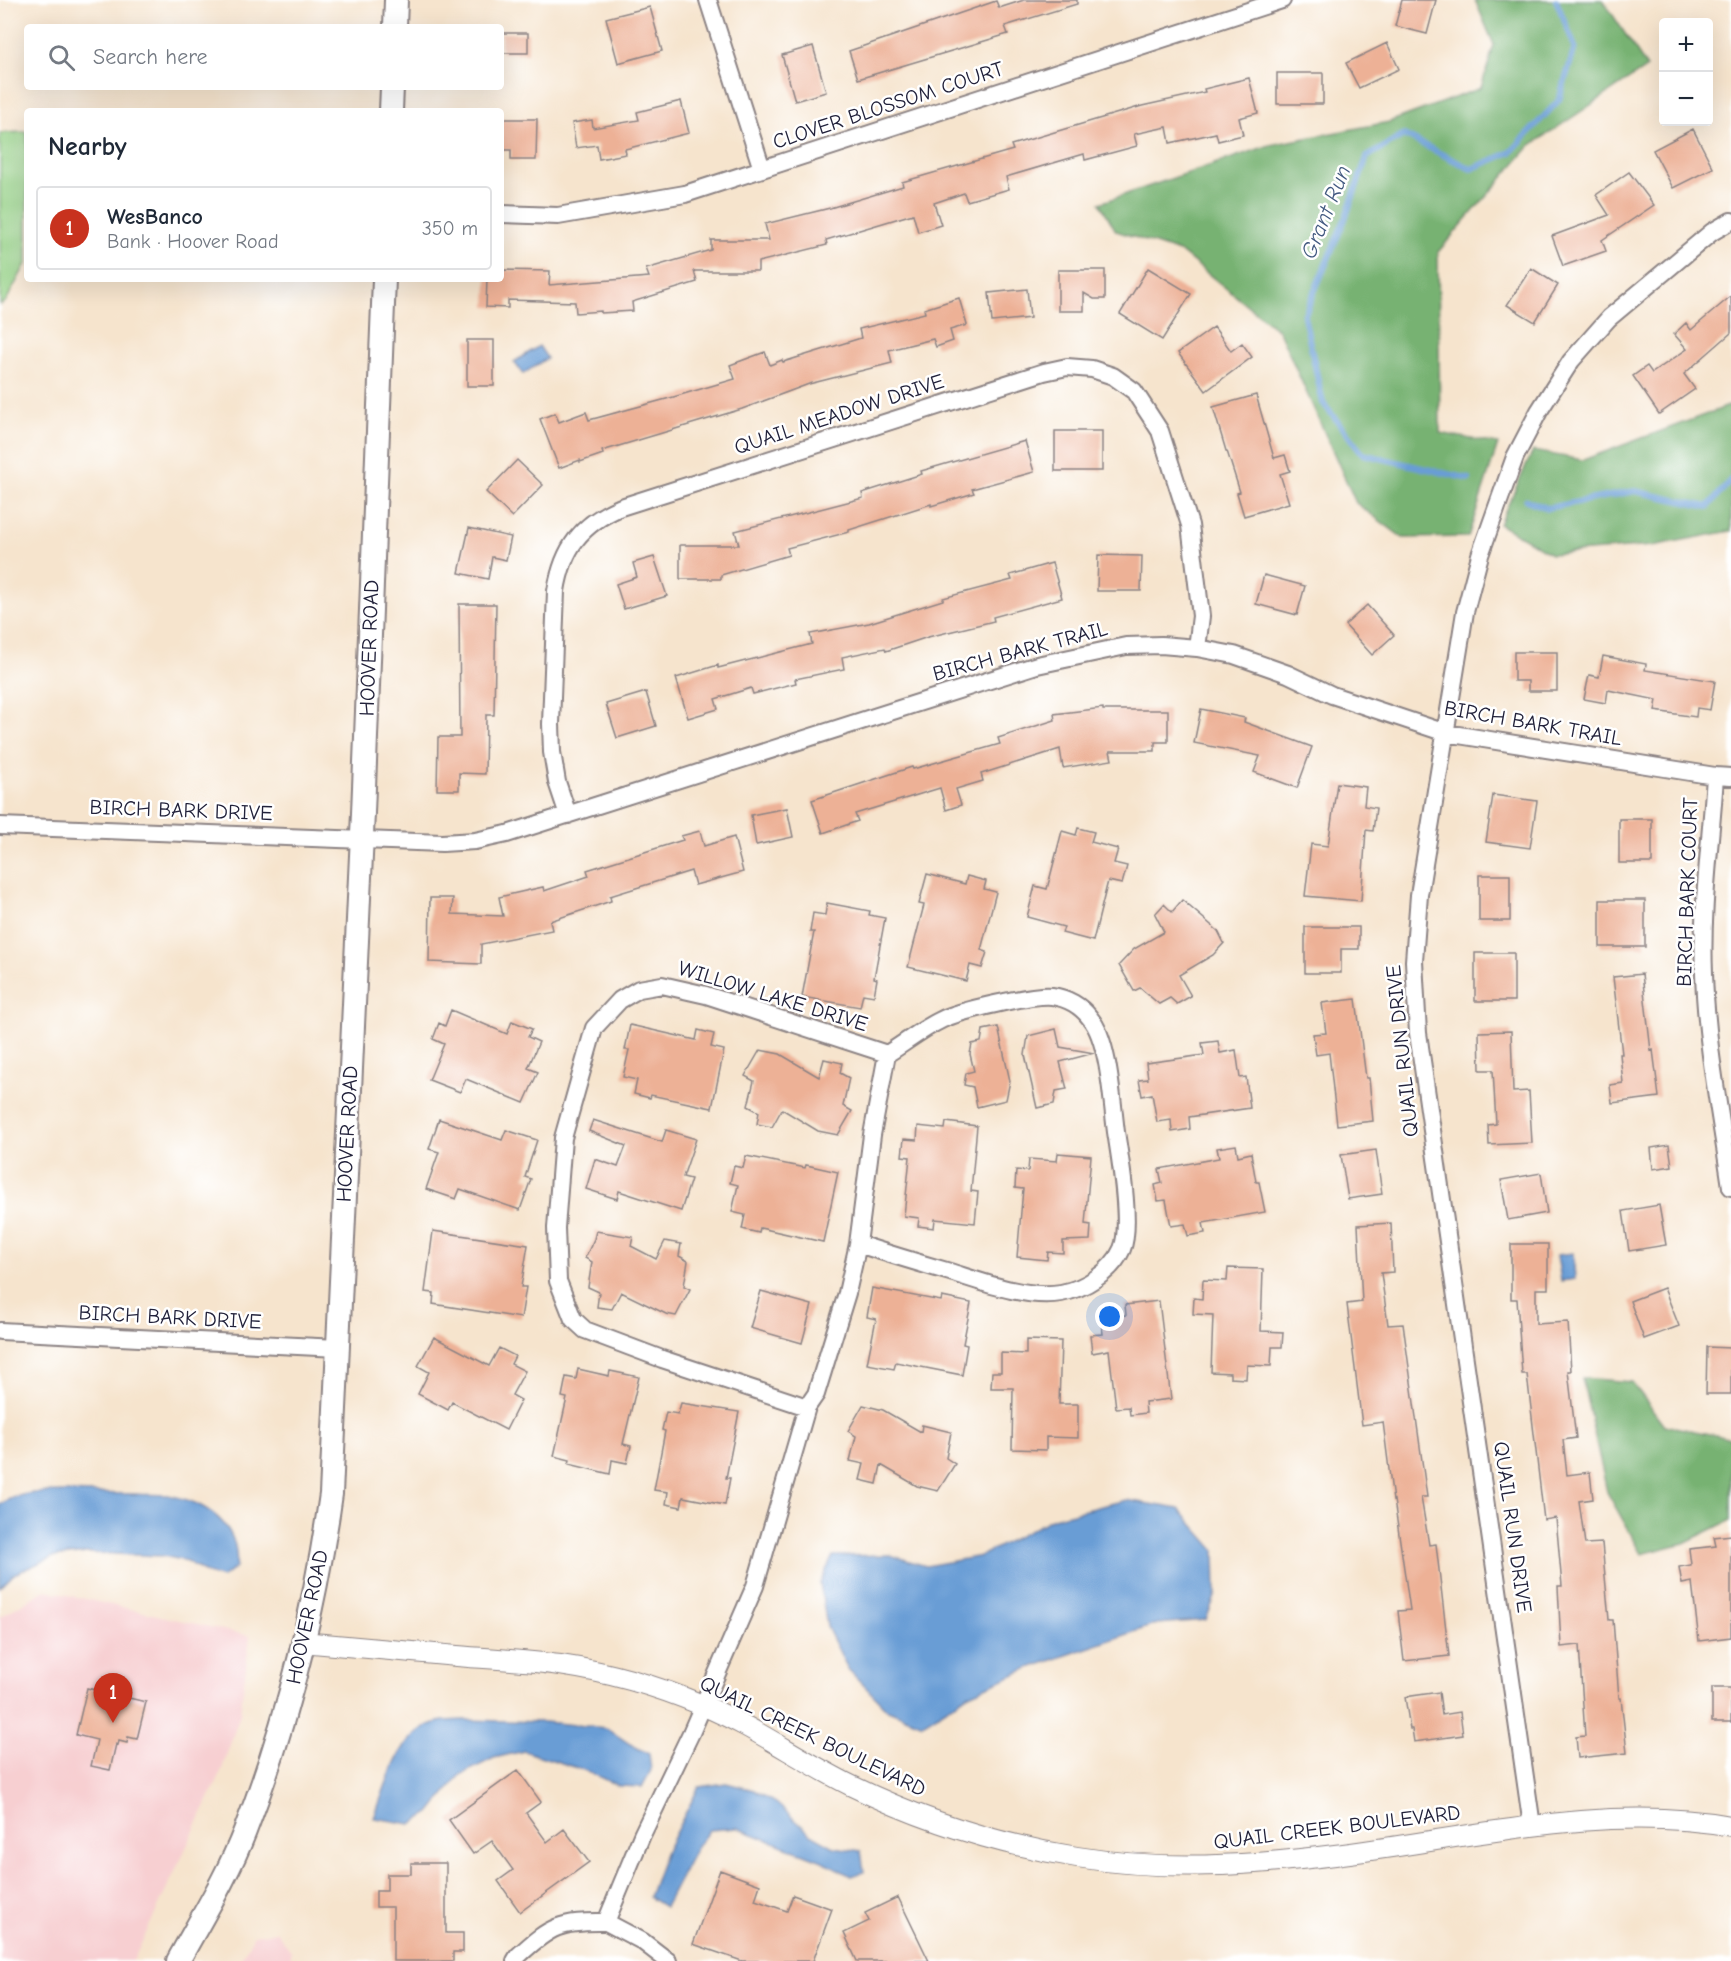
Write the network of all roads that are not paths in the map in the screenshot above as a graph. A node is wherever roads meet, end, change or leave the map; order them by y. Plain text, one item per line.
1 (396, 0) edge
2 (708, 0) edge
3 (1282, 0) edge
4 (395, 24) edge
5 (392, 90) edge
6 (392, 108) edge
7 (762, 169) junction
8 (504, 214) edge
9 (1731, 221) edge
10 (384, 282) edge
11 (1197, 648) junction
12 (1446, 733) junction
13 (1723, 777) edge
14 (568, 815) junction
15 (0, 826) edge
16 (361, 839) junction
17 (887, 1054) junction
18 (1731, 1187) edge
19 (858, 1244) junction
20 (0, 1331) edge
21 (338, 1348) junction
22 (807, 1407) junction
23 (302, 1642) junction
24 (702, 1705) junction
25 (1532, 1826) junction
26 (1731, 1826) edge
27 (606, 1923) junction
28 (178, 1961) edge
29 (515, 1961) edge
30 (668, 1961) edge

1 - 4 main road
2 - 7 street
3 - 7 street, CLOVER BLOSSOM COURT
5 - 6 main road
7 - 8 street, CLOVER BLOSSOM COURT
9 - 12 street, QUAIL RUN DRIVE
10 - 16 main road, HOOVER ROAD
11 - 12 street, BIRCH BARK TRAIL
11 - 14 street, BIRCH BARK TRAIL
11 - 14 street, QUAIL MEADOW DRIVE
12 - 13 street, BIRCH BARK TRAIL
12 - 25 street, QUAIL RUN DRIVE
13 - 18 street, BIRCH BARK COURT
14 - 16 street, BIRCH BARK TRAIL
15 - 16 street, BIRCH BARK DRIVE
16 - 21 main road, HOOVER ROAD
17 - 19 street, WILLOW LAKE DRIVE
17 - 19 street
17 - 22 street, WILLOW LAKE DRIVE
19 - 22 street, WILLOW LAKE DRIVE
20 - 21 street, BIRCH BARK DRIVE
21 - 23 main road, HOOVER ROAD
22 - 24 street, WILLOW LAKE DRIVE
23 - 24 street, QUAIL CREEK BOULEVARD
23 - 28 main road, HOOVER ROAD
24 - 25 street, QUAIL CREEK BOULEVARD
24 - 27 street, WILLOW LAKE DRIVE
25 - 26 street, QUAIL CREEK BOULEVARD
27 - 29 street
27 - 30 street

